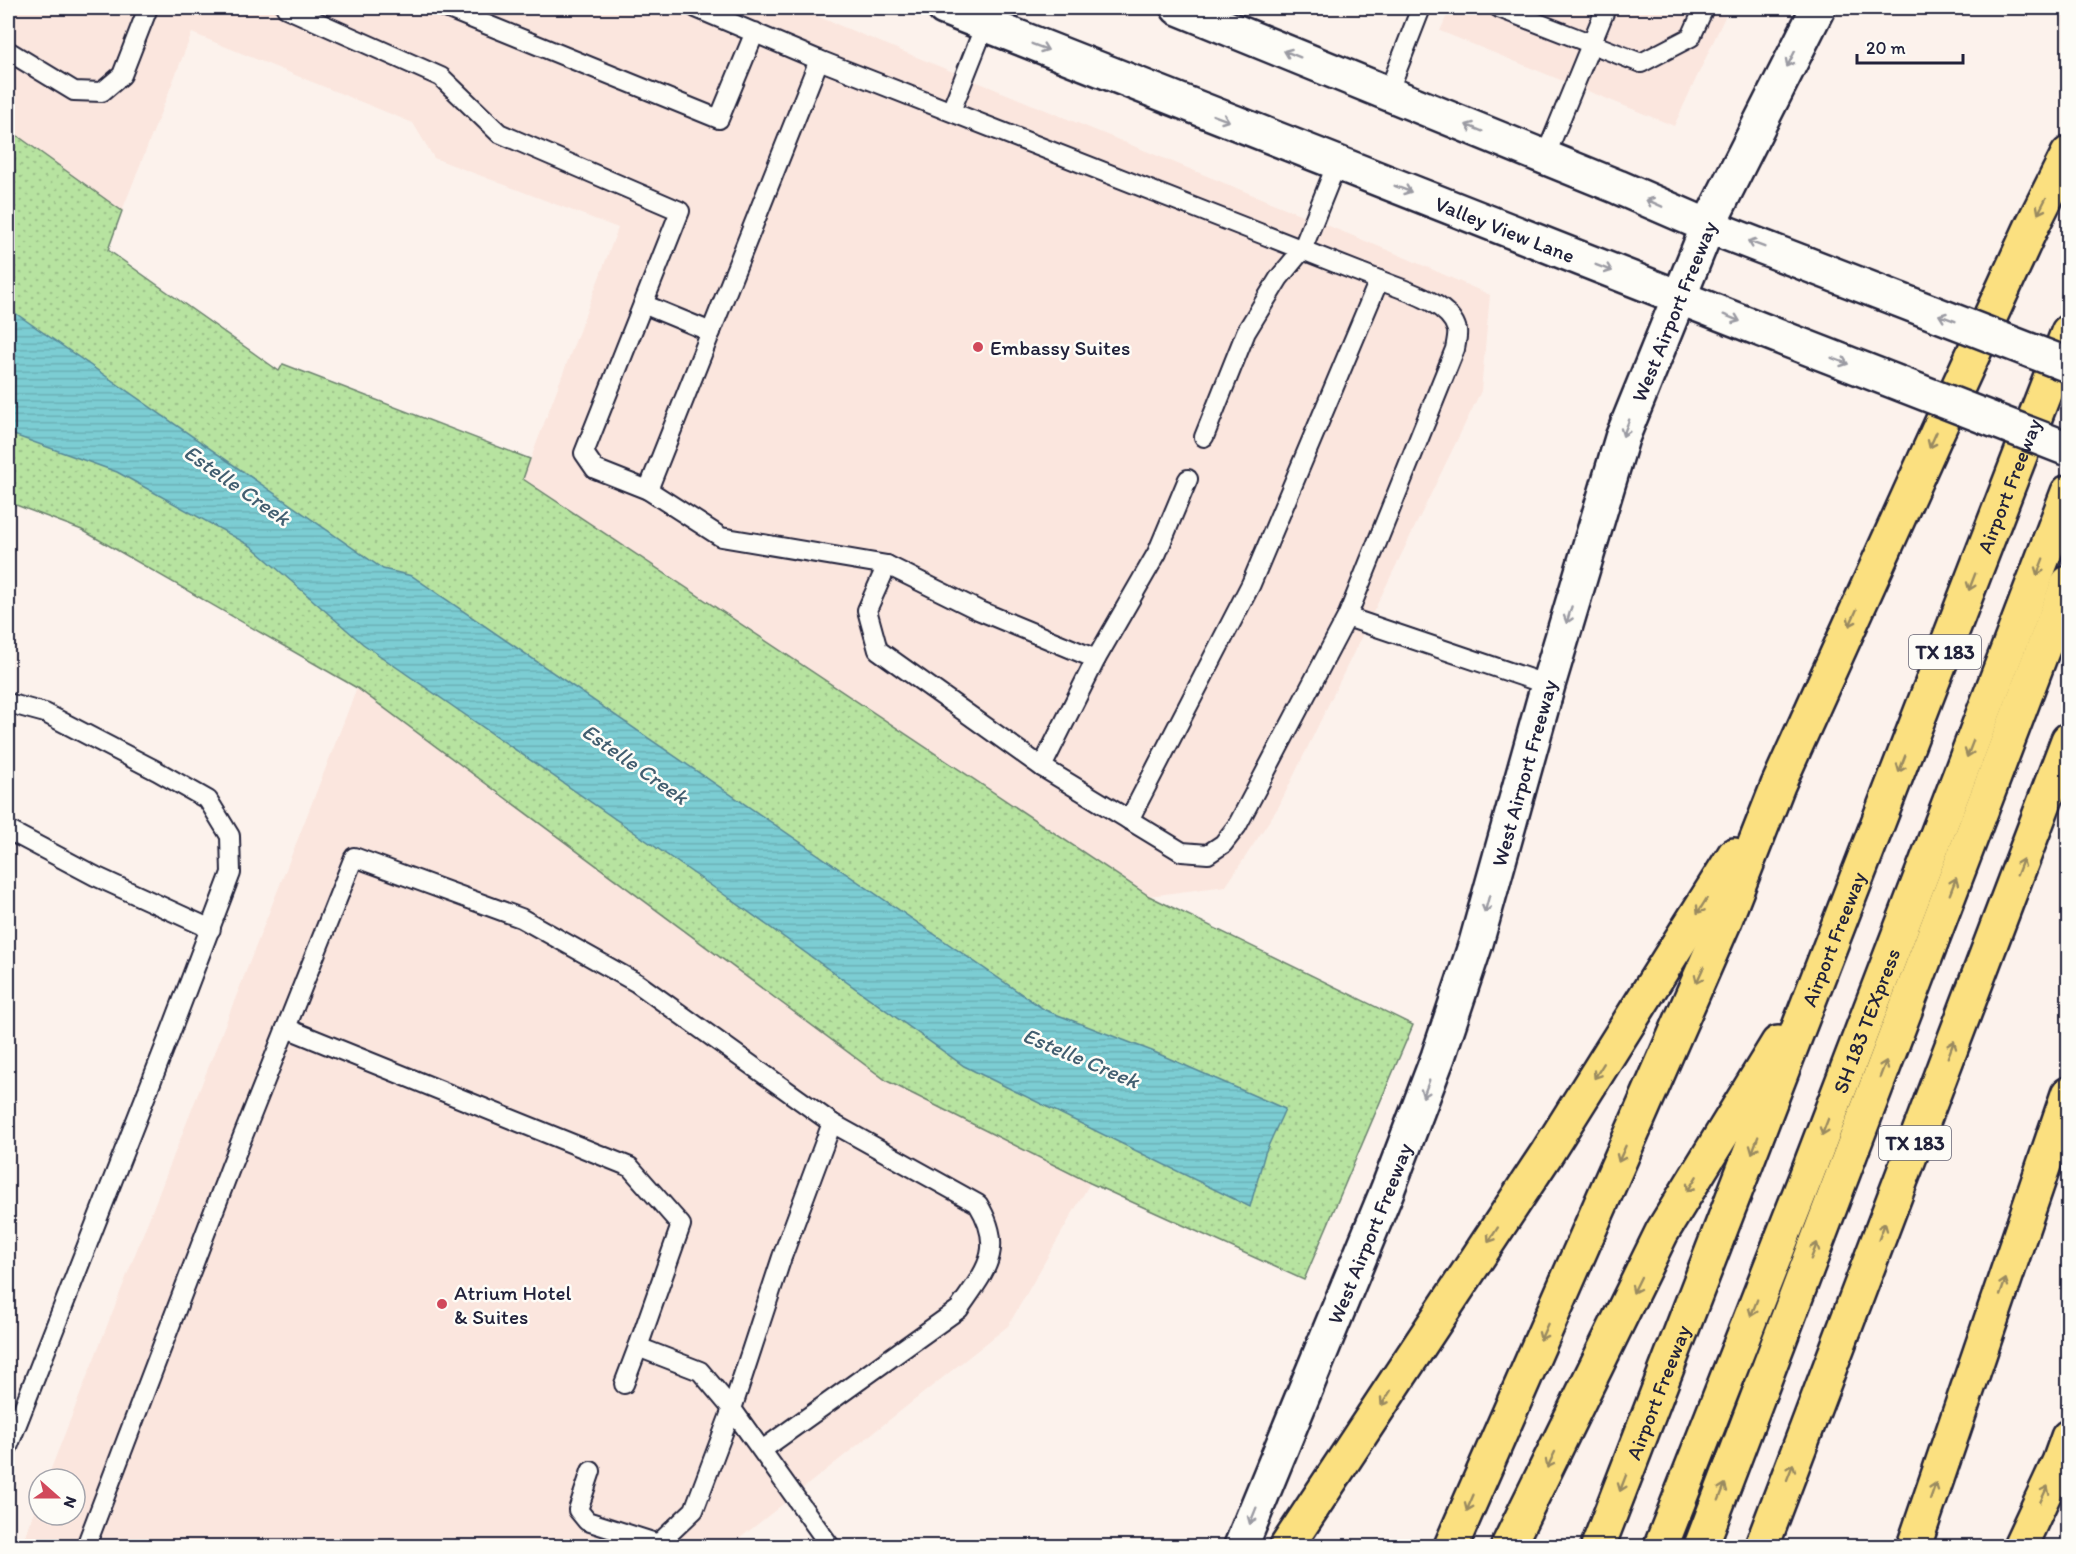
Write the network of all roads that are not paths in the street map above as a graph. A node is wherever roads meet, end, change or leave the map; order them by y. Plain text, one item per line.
1 (148, 8) edge
2 (286, 8) edge
3 (446, 8) edge
4 (696, 8) edge
5 (944, 8) edge
6 (1179, 8) edge
7 (1421, 8) edge
8 (1499, 8) edge
9 (1606, 8) edge
10 (1704, 8) edge
11 (1818, 8) edge
12 (989, 16) edge
13 (755, 32) junction
14 (1592, 44) junction
15 (8, 51) edge
16 (819, 60) junction
17 (1388, 93) junction
18 (951, 111) junction
19 (2068, 154) edge
20 (1545, 157) junction
21 (1336, 163) junction
22 (1707, 226) junction
23 (1302, 250) junction
24 (1379, 280) junction
25 (1678, 296) junction
26 (644, 304) junction
27 (711, 332) junction
28 (2068, 332) edge
29 (2068, 365) edge
30 (1204, 437) dead end
31 (2068, 449) edge
32 (1188, 479) dead end
33 (648, 490) junction
34 (2068, 492) edge
35 (887, 565) junction
36 (2068, 583) edge
37 (1347, 617) junction
38 (1096, 659) junction
39 (1548, 685) junction
40 (8, 703) edge
41 (2068, 740) edge
42 (1042, 767) junction
43 (1778, 785) junction
44 (1130, 820) junction
45 (8, 830) edge
46 (211, 929) junction
47 (1821, 973) junction
48 (286, 1028) junction
49 (2068, 1094) edge
50 (832, 1123) junction
51 (638, 1347) junction
52 (624, 1383) dead end
53 (732, 1408) junction
54 (2068, 1437) edge
55 (8, 1447) edge
56 (762, 1450) junction
57 (591, 1472) dead end
58 (657, 1545) edge
59 (86, 1546) edge
60 (831, 1546) edge
61 (1241, 1546) edge
62 (1287, 1546) edge
63 (1451, 1546) edge
64 (1508, 1546) edge
65 (1598, 1546) edge
66 (1661, 1546) edge
67 (1701, 1546) edge
68 (1762, 1546) edge
69 (1914, 1546) edge
70 (2019, 1546) edge

1 - 15 lane
2 - 26 lane
3 - 13 lane
4 - 13 lane
5 - 12 main road, Valley View Lane
17 -> 6 main road
7 - 17 lane
8 - 14 lane
9 - 14 lane
10 - 14 lane
11 -> 22 main road, West Airport Freeway
12 - 18 lane
12 -> 21 main road, Valley View Lane
13 - 16 lane
14 - 20 lane
16 - 18 lane
16 - 27 lane
20 -> 17 main road
18 - 23 lane
19 -> 43 highway
22 -> 20 main road
21 - 23 lane
21 -> 25 main road, Valley View Lane
22 - 25 main road, West Airport Freeway
29 -> 22 main road, bridge
23 - 24 lane
23 - 30 lane
24 - 37 lane
24 - 44 lane
25 -> 31 main road, Valley View Lane, bridge
25 -> 39 main road, West Airport Freeway
26 - 27 lane
26 - 33 lane
27 - 33 lane
28 -> 47 highway, Airport Freeway / TX 183
32 - 38 lane
33 - 35 lane
34 -> 66 highway, SH 183 TEXpress
35 - 38 lane
35 - 42 lane
67 -> 36 highway, SH 183 TEXpress
37 - 39 lane
37 - 44 lane
38 - 42 lane
39 -> 61 main road, West Airport Freeway
40 - 46 lane
68 -> 41 highway, TX 183
42 - 44 lane
43 -> 62 highway
43 -> 63 highway
45 - 46 lane
46 - 55 lane
47 -> 64 highway
47 -> 65 highway, Airport Freeway / TX 183
48 - 50 lane
48 - 51 lane
48 - 59 lane
69 -> 49 highway
50 - 53 lane
50 - 56 lane
51 - 52 lane
51 - 53 lane
53 - 56 lane
53 - 58 lane
70 -> 54 highway
56 - 60 lane
57 - 58 lane

